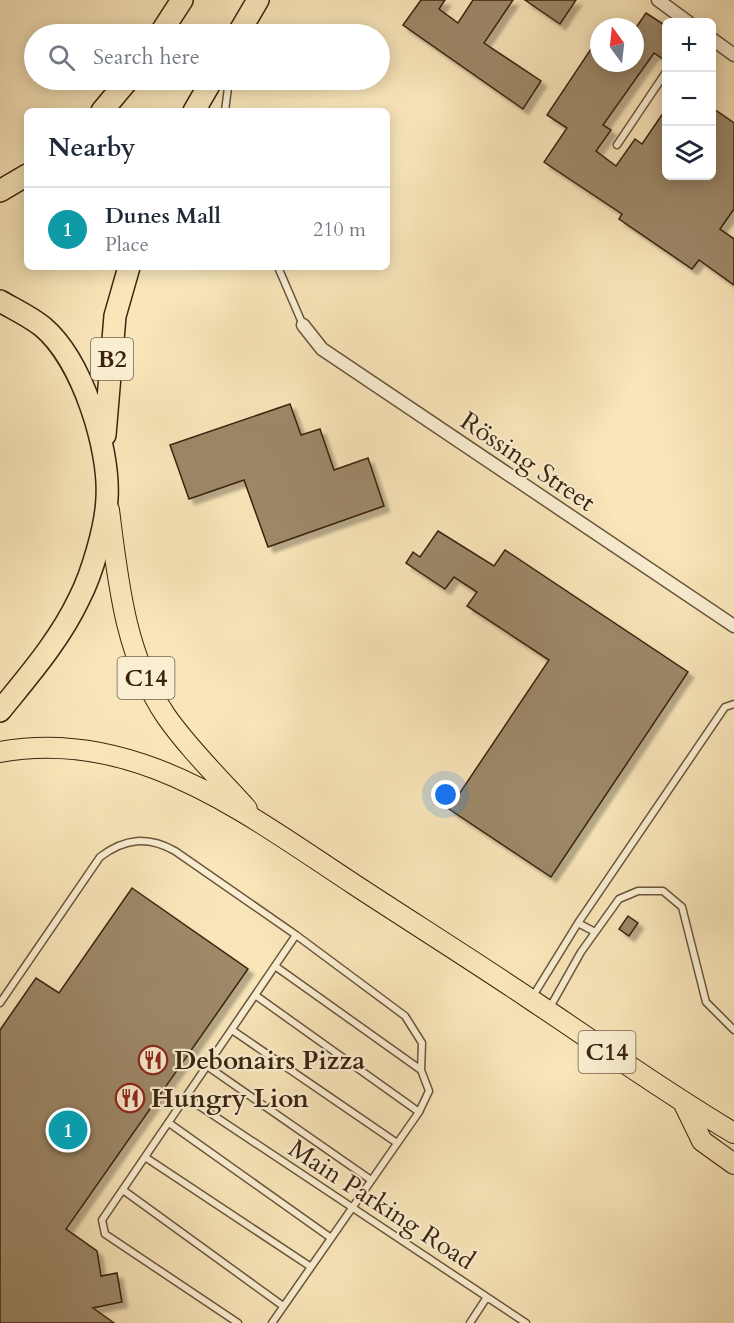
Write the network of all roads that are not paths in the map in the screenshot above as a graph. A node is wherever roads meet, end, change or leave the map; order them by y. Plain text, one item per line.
1 (182, 0) edge
2 (658, 0) edge
3 (683, 18) edge
4 (166, 24) edge
5 (716, 42) edge
6 (734, 55) edge
7 (662, 78) edge
8 (120, 90) edge
9 (206, 90) edge
10 (228, 90) edge
11 (105, 108) edge
12 (196, 108) edge
13 (225, 108) edge
14 (617, 145) dead end
15 (24, 177) edge
16 (0, 191) edge
17 (128, 270) edge
18 (279, 270) edge
19 (0, 301) edge
20 (303, 325) joint
21 (103, 453) junction
22 (107, 498) junction
23 (734, 626) edge
24 (734, 704) edge
25 (0, 711) edge
26 (0, 752) edge
27 (259, 822) junction
28 (578, 923) junction
29 (596, 932) junction
30 (296, 935) junction
31 (275, 966) junction
32 (255, 995) junction
33 (531, 999) junction
34 (0, 1003) edge
35 (548, 1011) junction
36 (232, 1030) junction
37 (734, 1030) edge
38 (207, 1066) junction
39 (421, 1070) junction
40 (186, 1097) junction
41 (684, 1104) junction
42 (419, 1112) junction
43 (168, 1123) junction
44 (734, 1133) edge
45 (397, 1143) junction
46 (146, 1157) junction
47 (734, 1164) edge
48 (371, 1180) junction
49 (123, 1190) junction
50 (352, 1209) junction
51 (332, 1238) junction
52 (311, 1267) junction
53 (488, 1298) junction
54 (283, 1306) junction
55 (238, 1323) edge
56 (272, 1323) edge
57 (470, 1323) edge
58 (526, 1323) edge

1 - 4 highway
2 - 3 street
5 - 6 street
7 - 14 lane
8 - 11 highway
9 - 12 highway
10 - 13 lane
15 - 16 highway
17 - 21 highway, B2
18 - 20 lane
19 - 21 highway
20 - 23 street, Rössing Street
21 - 22 highway
22 - 25 highway
22 - 27 main road, C14
24 - 28 lane
26 - 27 main road, C14
27 - 33 main road, C14
28 - 29 lane
28 - 33 lane
29 - 35 lane
29 - 37 lane
30 - 31 lane
30 - 34 lane
30 - 39 lane
31 - 32 lane
31 - 39 lane
32 - 36 lane
32 - 42 lane
33 - 35 main road, C14
35 - 41 main road, C14
36 - 38 lane
36 - 45 lane
38 - 40 lane
38 - 48 lane
39 - 42 lane
40 - 43 lane
40 - 50 lane, Main Parking Road
41 - 44 main road, C14
41 - 47 main road
42 - 45 lane
43 - 46 lane
43 - 51 lane
45 - 48 lane
46 - 49 lane
46 - 52 lane
48 - 50 lane
49 - 54 lane
49 - 55 lane
50 - 51 lane
50 - 53 lane, Main Parking Road
51 - 52 lane
52 - 54 lane
53 - 57 lane
53 - 58 lane, Main Parking Road
54 - 56 lane

